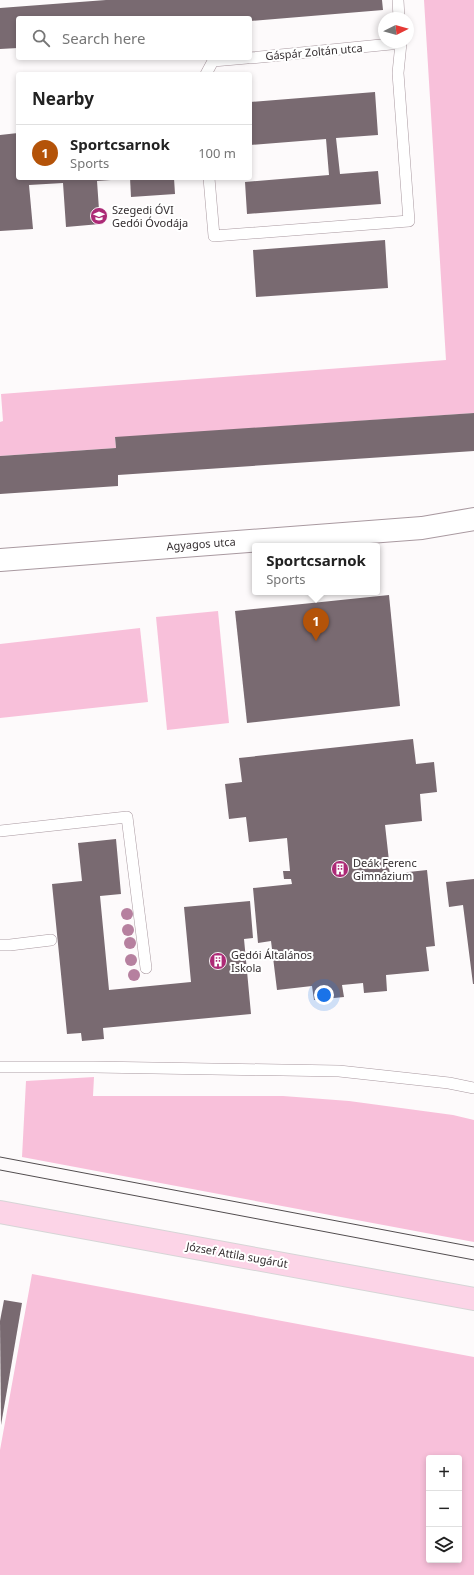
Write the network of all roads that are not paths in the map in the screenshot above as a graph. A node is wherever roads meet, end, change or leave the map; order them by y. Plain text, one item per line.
1 (398, 0) edge
2 (399, 12) edge
3 (378, 45) edge
4 (400, 48) edge
5 (252, 58) edge
6 (225, 60) edge
7 (207, 72) edge
8 (209, 180) edge
9 (474, 519) edge
10 (0, 560) edge
11 (0, 831) edge
12 (51, 940) dead end
13 (0, 945) edge
14 (146, 968) dead end
15 (0, 1068) edge
16 (474, 1088) edge
17 (0, 1212) edge
18 (474, 1299) edge

1 - 2 lane
3 - 5 lane, Gáspár Zoltán utca
4 - 8 lane
6 - 7 lane, Gáspár Zoltán utca
9 - 10 street, Agyagos utca
11 - 14 lane
12 - 13 lane
15 - 16 lane
17 - 18 main road, József Attila sugárút

